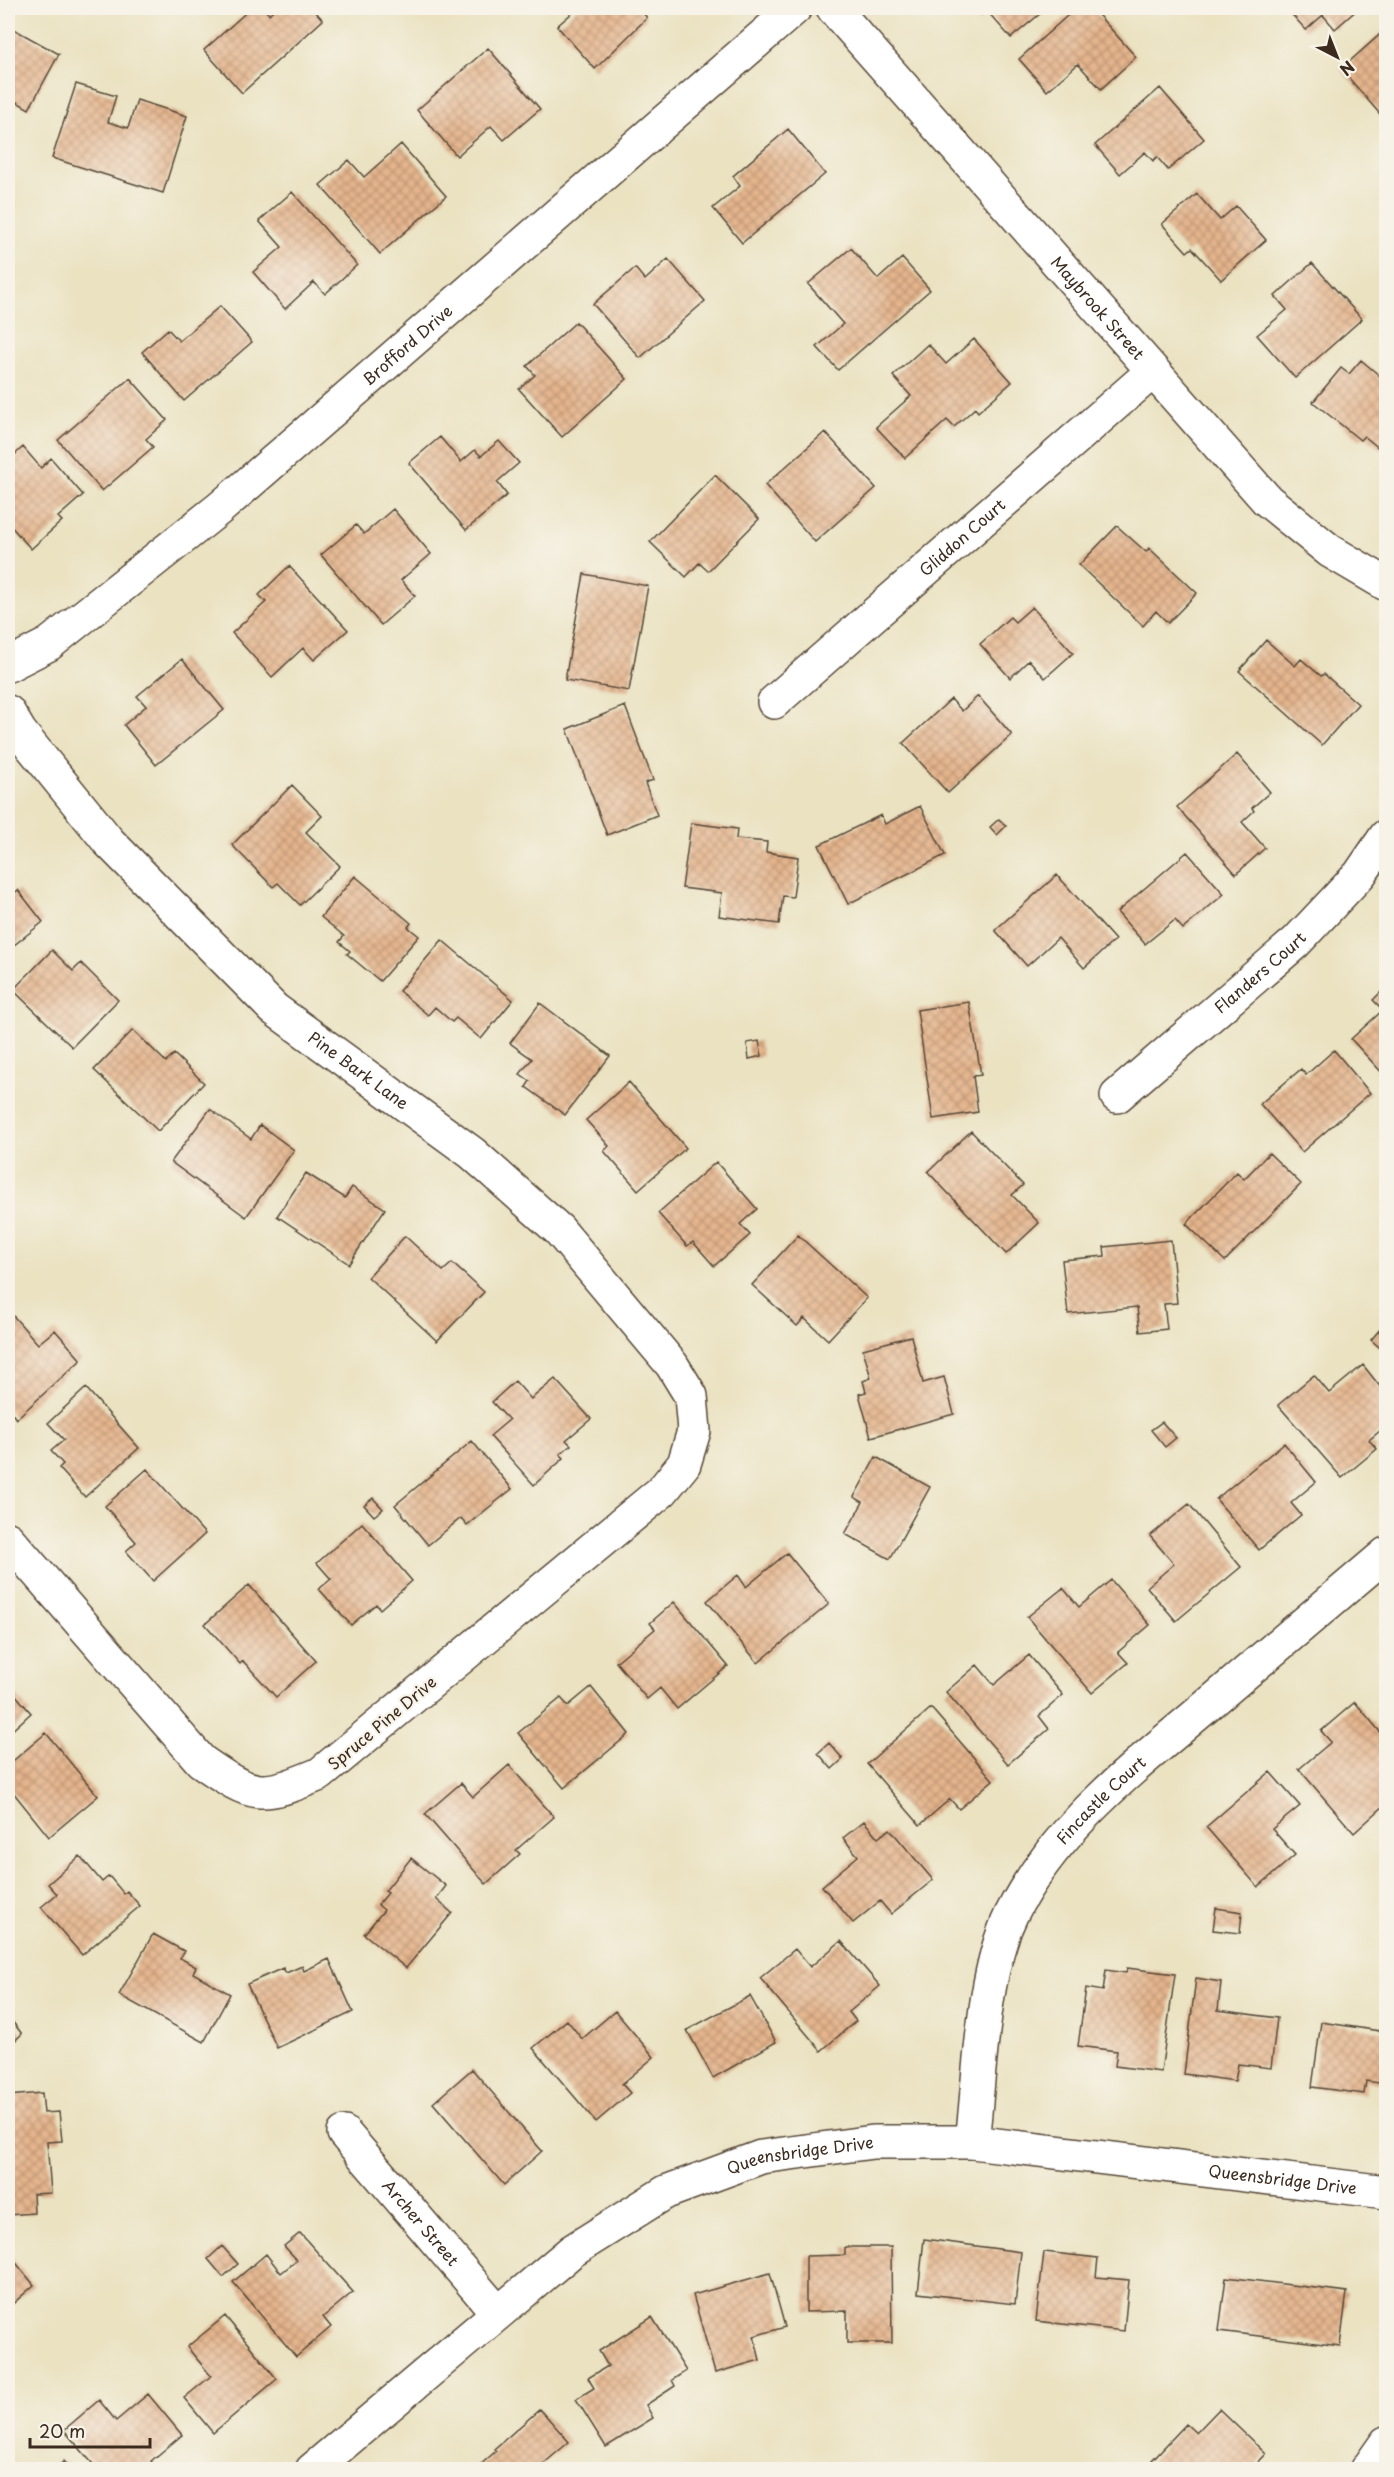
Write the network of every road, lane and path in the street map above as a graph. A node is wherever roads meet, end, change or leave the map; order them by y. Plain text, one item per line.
1 (795, 8) edge
2 (833, 8) edge
3 (1152, 372) junction
4 (1386, 584) edge
5 (8, 665) edge
6 (774, 702) dead end
7 (8, 712) edge
8 (1386, 836) edge
9 (1118, 1096) dead end
10 (694, 1431) joint
11 (8, 1539) edge
12 (1386, 1554) edge
13 (344, 2133) dead end
14 (972, 2142) junction
15 (1386, 2192) edge
16 (497, 2312) junction
17 (1386, 2444) edge
18 (312, 2469) edge
19 (1367, 2469) edge

1 - 5 street, Brofford Drive
2 - 3 street, Maybrook Street
3 - 4 street, Maybrook Street
3 - 6 street, Gliddon Court
7 - 10 street, Pine Bark Lane
8 - 9 street, Flanders Court
10 - 11 street, Spruce Pine Drive
12 - 14 street, Fincastle Court
13 - 16 street, Archer Street
14 - 15 street, Queensbridge Drive
14 - 16 street, Queensbridge Drive
16 - 18 street, Queensbridge Drive
17 - 19 street

